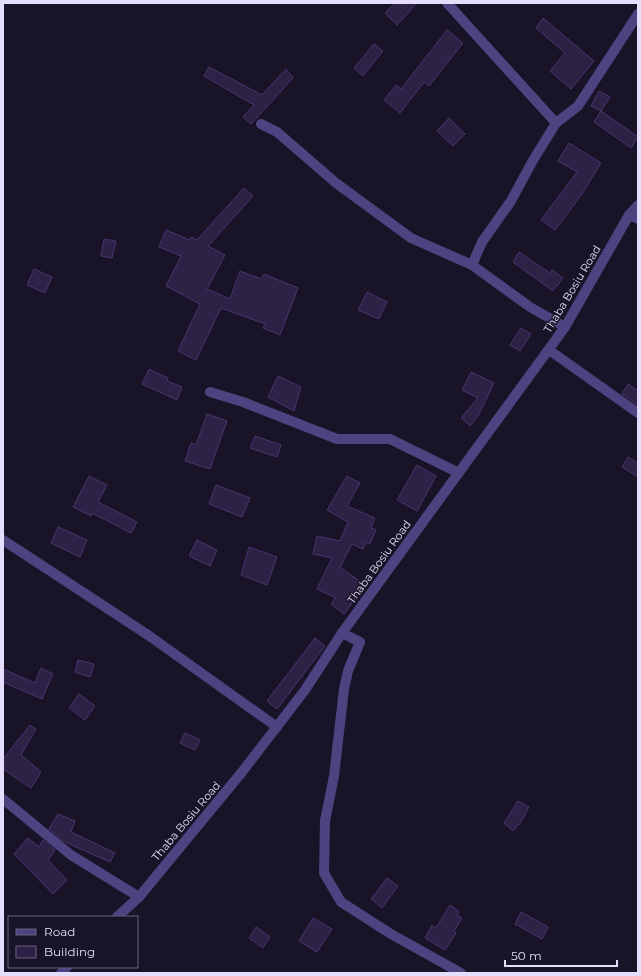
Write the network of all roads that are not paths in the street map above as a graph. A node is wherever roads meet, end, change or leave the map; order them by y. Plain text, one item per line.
1 (448, 3) edge
2 (638, 14) edge
3 (556, 123) junction
4 (261, 124) dead end
5 (638, 205) edge
6 (634, 217) edge
7 (472, 265) junction
8 (565, 327) junction
9 (549, 350) junction
10 (210, 392) dead end
11 (638, 413) edge
12 (457, 472) junction
13 (3, 540) edge
14 (342, 633) junction
15 (276, 727) junction
16 (3, 798) edge
17 (139, 897) junction
18 (118, 916) edge
19 (461, 973) edge

1 - 3 street
2 - 3 street
3 - 7 street
4 - 7 street
5 - 6 street, Thaba Bosiu Road
6 - 8 street, Thaba Bosiu Road
7 - 8 street
8 - 9 street, Thaba Bosiu Road
9 - 11 street
9 - 12 street, Thaba Bosiu Road
10 - 12 street
12 - 14 street, Thaba Bosiu Road
13 - 15 street
14 - 15 street, Thaba Bosiu Road
14 - 19 street
15 - 17 street, Thaba Bosiu Road
16 - 17 street
17 - 18 street, Thaba Bosiu Road

